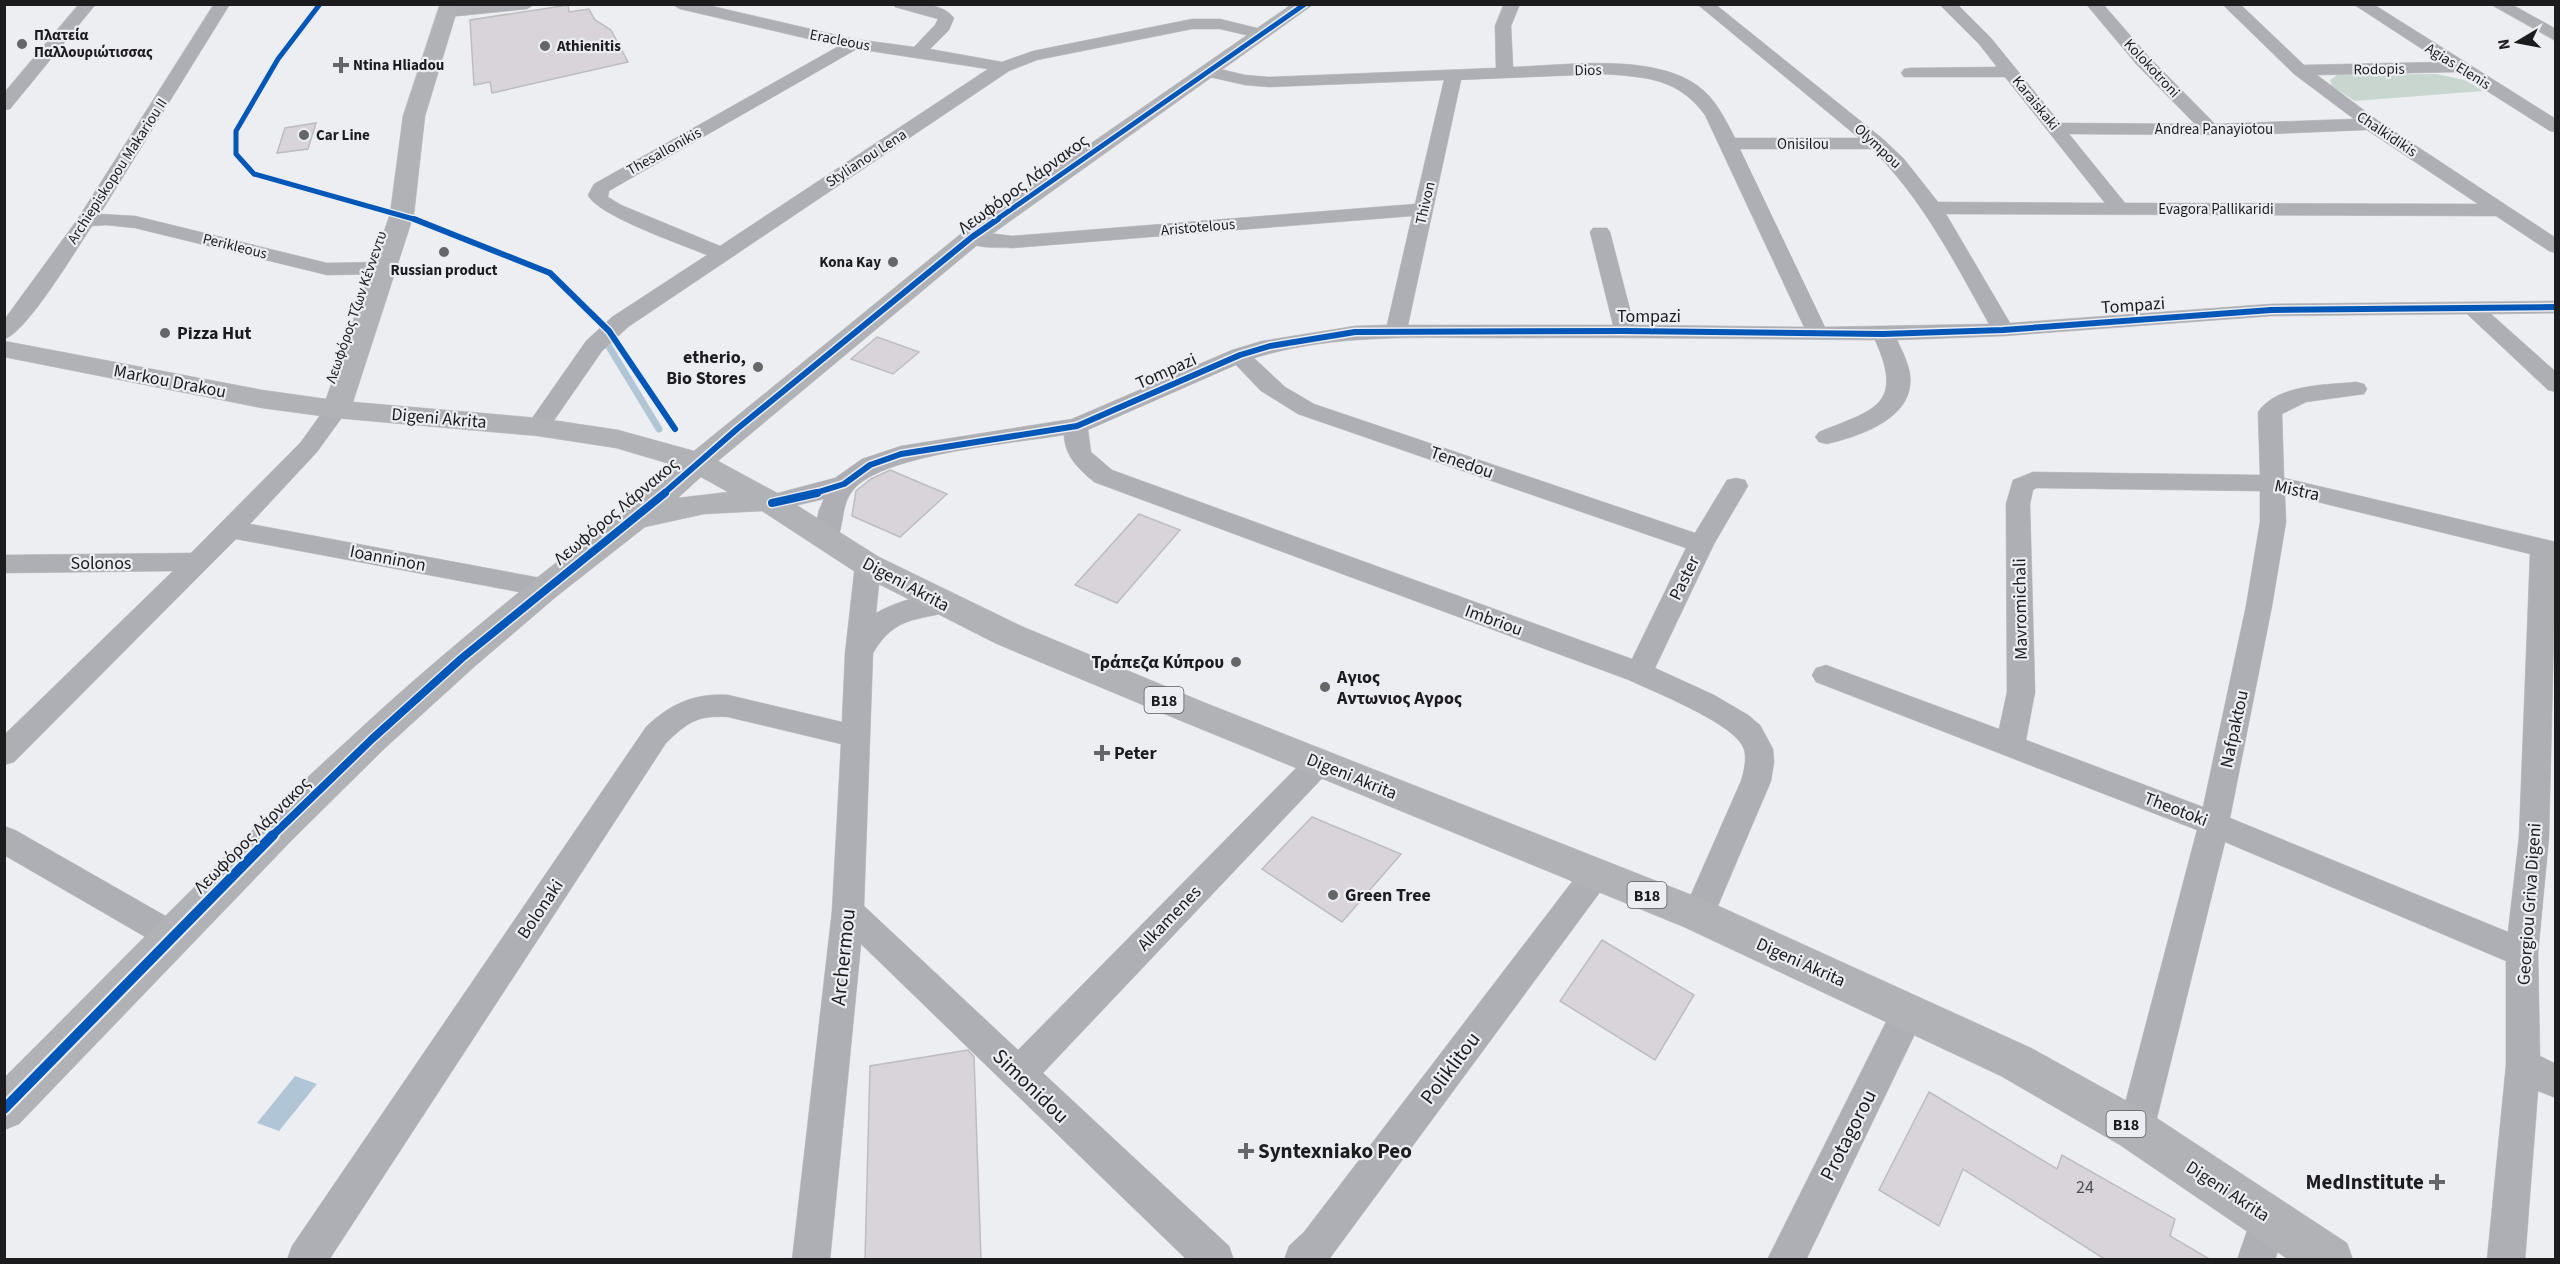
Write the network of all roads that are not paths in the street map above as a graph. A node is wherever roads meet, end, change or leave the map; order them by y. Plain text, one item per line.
1 (88, 4) edge
2 (222, 4) edge
3 (526, 4) edge
4 (680, 4) edge
5 (901, 4) edge
6 (1305, 4) edge
7 (1512, 4) edge
8 (1705, 4) edge
9 (1947, 4) edge
10 (2094, 4) edge
11 (2230, 4) edge
12 (2361, 4) edge
13 (2498, 4) edge
14 (449, 8) edge
15 (1263, 34) junction
16 (2556, 36) edge
17 (854, 44) junction
18 (918, 52) junction
19 (2458, 67) junction
20 (1003, 68) junction
21 (2300, 70) junction
22 (1207, 71) junction
23 (1505, 72) junction
24 (2011, 72) junction
25 (1910, 73) dead end
26 (1455, 74) junction
27 (32, 75) junction
28 (4, 77) edge
29 (4, 105) edge
30 (2371, 124) junction
31 (2556, 127) edge
32 (2056, 128) junction
33 (2211, 130) junction
34 (1877, 143) junction
35 (1729, 144) junction
36 (1931, 208) junction
37 (2119, 208) junction
38 (1424, 209) junction
39 (2500, 210) junction
40 (86, 221) junction
41 (1600, 232) dead end
42 (972, 237) junction
43 (2556, 247) edge
44 (721, 254) junction
45 (384, 268) junction
46 (2556, 306) edge
47 (2470, 307) junction
48 (2003, 330) junction
49 (1396, 331) junction
50 (1625, 331) junction
51 (1817, 332) junction
52 (4, 333) edge
53 (1883, 334) junction
54 (4, 349) edge
55 (1239, 355) junction
56 (2556, 385) edge
57 (2356, 389) dead end
58 (336, 409) junction
59 (1077, 426) junction
60 (538, 427) junction
61 (1827, 437) dead end
62 (697, 462) junction
63 (2033, 480) joint
64 (2271, 483) junction
65 (844, 484) junction
66 (1736, 486) dead end
67 (770, 502) junction
68 (635, 519) junction
69 (231, 529) junction
70 (826, 538) junction
71 (1701, 544) junction
72 (2549, 549) edge
73 (198, 562) junction
74 (4, 564) edge
75 (868, 565) junction
76 (546, 588) junction
77 (943, 604) junction
78 (859, 654) junction
79 (1639, 673) junction
80 (1826, 675) dead end
81 (854, 736) junction
82 (2010, 745) junction
83 (4, 754) edge
84 (1319, 763) junction
85 (2214, 824) junction
86 (4, 839) edge
87 (2545, 841) edge
88 (1595, 875) junction
89 (848, 911) junction
90 (1698, 915) junction
91 (172, 936) junction
92 (2522, 953) junction
93 (1909, 1011) junction
94 (2523, 1065) junction
95 (1018, 1074) junction
96 (2556, 1082) edge
97 (4, 1109) edge
98 (2136, 1130) junction
99 (2269, 1218) junction
100 (306, 1260) edge
101 (812, 1260) edge
102 (1215, 1260) edge
103 (1303, 1260) edge
104 (1786, 1260) edge
105 (2256, 1260) edge
106 (2330, 1260) edge
107 (2506, 1260) edge

1 - 27 street
2 - 40 street, Archiepiskopou Makariou II
3 - 14 street
4 - 17 street, Eracleous
5 - 18 street
6 - 15 main road, Λεωφόρος Λάρνακος
7 - 23 street
8 - 34 street, Olympou
9 - 24 street, Karaiskaki
10 - 33 street, Kolokotroni
11 - 21 street, Chalkidikis
12 - 19 street, Agias Elenis
13 - 16 street
14 - 45 main road, Λεωφόρος Τζων Κέννεντυ
15 - 20 street, Stylianou Lena
15 - 22 main road, Λεωφόρος Λάρνακος
17 - 18 street, Eracleous
17 - 44 street, Thesallonikis
18 - 20 street, Eracleous
19 - 21 street, Rodopis
19 - 31 street, Agias Elenis
20 - 44 street, Stylianou Lena
21 - 30 street, Chalkidikis
22 - 26 street, Dios
22 - 42 main road, Λεωφόρος Λάρνακος
23 - 26 street, Dios
23 - 35 street, Dios
24 - 25 street
24 - 32 street, Karaiskaki
26 - 38 street, Thivon
27 - 28 street
27 - 29 street
30 - 33 street, Andrea Panayiotou
30 - 39 street, Chalkidikis
32 - 33 street, Andrea Panayiotou
32 - 37 street, Karaiskaki
34 - 35 street, Onisilou
34 - 36 street, Olympou
35 - 51 street, Dios
36 - 37 street, Evagora Pallikaridi
36 - 48 street, Olympou
37 - 39 street, Evagora Pallikaridi
38 - 42 street, Aristotelous
38 - 49 street, Thivon
39 - 43 street, Chalkidikis
40 - 45 street, Perikleous
40 - 52 street, Archiepiskopou Makariou II
41 - 50 street
42 - 62 main road, Λεωφόρος Λάρνακος
44 - 60 street, Stylianou Lena
45 - 58 main road, Λεωφόρος Τζων Κέννεντυ
46 - 47 street, Tompazi
47 - 48 street, Tompazi
47 - 56 street
48 - 53 street, Tompazi
49 - 50 street, Tompazi
49 - 55 street, Tompazi
50 - 51 street, Tompazi
51 - 53 street, Tompazi
53 - 61 street
54 - 58 main road, Markou Drakou
55 - 59 street, Tompazi
55 - 71 street, Tenedou
57 - 64 street, Nafpaktou
58 - 60 main road, Digeni Akrita
58 - 69 street, Λεωφόρος Τζων Κέννεντυ
59 - 65 street, Tompazi
59 - 79 street, Imbriou
60 - 62 main road, Digeni Akrita
62 - 67 main road, Digeni Akrita / B18
62 - 68 main road, Λεωφόρος Λάρνακος
63 - 64 street, Mistra
63 - 82 street, Mavromichali
64 - 72 street, Mistra
64 - 85 street, Nafpaktou
65 - 67 street, Tompazi
65 - 70 street, Tompazi
66 - 71 street, Paster
67 - 68 main road
67 - 70 main road, Digeni Akrita / B18
68 - 76 main road, Λεωφόρος Λάρνακος
69 - 73 street, Λεωφόρος Τζων Κέννεντυ
69 - 76 street, Ioanninon
70 - 75 main road, Digeni Akrita / B18
71 - 79 street, Paster
72 - 87 street, Georgiou Griva Digeni
73 - 74 street, Solonos
73 - 83 street, Λεωφόρος Τζων Κέννεντυ
75 - 77 main road, Digeni Akrita / B18
75 - 78 street, Archermou
76 - 91 main road, Λεωφόρος Λάρνακος
77 - 78 street, Archermou
77 - 84 main road, Digeni Akrita / B18
78 - 81 street, Archermou
79 - 90 street, Imbriou
80 - 82 street, Theotoki
81 - 89 street, Archermou
81 - 100 street, Bolonaki
82 - 85 street, Theotoki
84 - 88 main road, Digeni Akrita / B18
84 - 95 street, Alkamenes
85 - 92 street, Theotoki
85 - 98 street, Nafpaktou
86 - 91 street
87 - 92 street, Georgiou Griva Digeni
88 - 90 main road, Digeni Akrita / B18
88 - 103 street, Poliklitou
89 - 95 street, Simonidou
89 - 101 street, Archermou
90 - 93 main road, Digeni Akrita / B18
91 - 97 main road, Λεωφόρος Λάρνακος
92 - 94 street, Georgiou Griva Digeni
93 - 98 main road, Digeni Akrita / B18
93 - 104 street, Protagorou
94 - 96 street
94 - 107 street, Georgiou Griva Digeni
95 - 102 street, Simonidou
98 - 99 main road, Digeni Akrita / B18
99 - 105 street
99 - 106 main road, Digeni Akrita / B18

